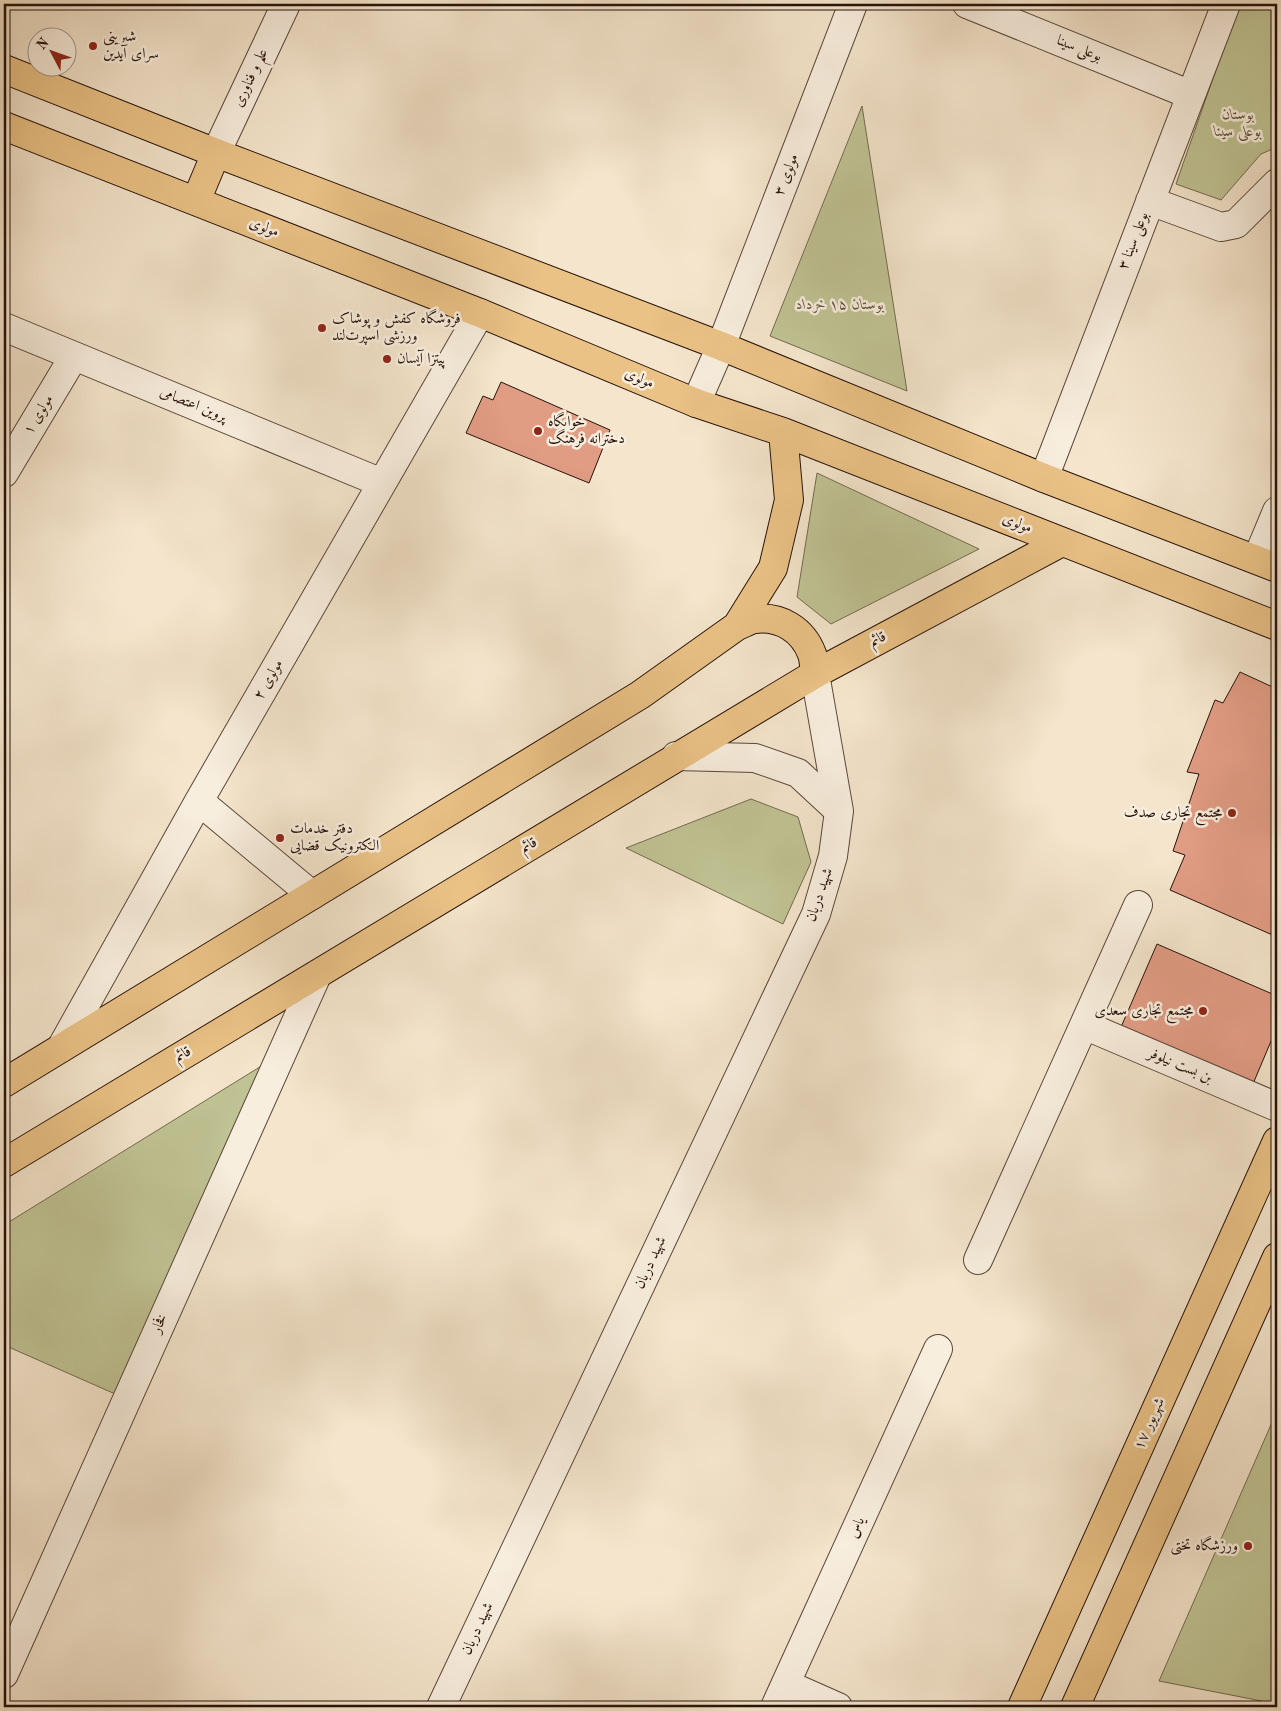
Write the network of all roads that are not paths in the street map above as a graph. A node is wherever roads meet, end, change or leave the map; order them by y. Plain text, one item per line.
1 (286, 4) edge
2 (853, 4) edge
3 (968, 4) edge
4 (1226, 4) edge
5 (4, 69) edge
6 (1191, 95) junction
7 (4, 126) edge
8 (216, 152) junction
9 (1277, 182) edge
10 (1150, 201) junction
11 (196, 202) junction
12 (480, 313) junction
13 (4, 327) edge
14 (721, 346) junction
15 (74, 356) junction
16 (696, 403) junction
17 (783, 432) junction
18 (4, 473) edge
19 (1044, 478) junction
20 (382, 483) junction
21 (1277, 511) edge
22 (1062, 542) junction
23 (1267, 564) edge
24 (737, 626) junction
25 (1277, 626) edge
26 (815, 674) junction
27 (676, 756) junction
28 (199, 801) junction
29 (839, 811) junction
30 (312, 895) junction
31 (1138, 906) dead end
32 (317, 975) junction
33 (1084, 1025) junction
34 (60, 1048) junction
35 (4, 1083) edge
36 (1277, 1107) edge
37 (1277, 1141) edge
38 (4, 1163) edge
39 (1277, 1257) edge
40 (978, 1260) dead end
41 (938, 1349) dead end
42 (4, 1674) edge
43 (780, 1696) edge
44 (441, 1707) edge
45 (838, 1707) edge
46 (1022, 1707) edge
47 (1075, 1707) edge

1 - 8 street, علم و فناوری
2 - 14 street, مولوی ۳
3 - 6 street, بوعلی سینا
4 - 6 street, بوعلی سینا ۳
5 - 8 main road
6 - 10 street, بوعلی سینا ۳
7 - 11 main road, مولوی
8 - 11 main road
8 - 14 main road
9 - 10 street
10 - 19 street, بوعلی سینا ۳
11 - 12 main road, مولوی
12 - 16 main road, مولوی
12 - 20 street, مولوی ۲
13 - 15 street, پروین اعتصامی
14 - 16 street, مولوی ۳
14 - 19 main road
15 - 18 street, مولوی ۱
15 - 20 street, پروین اعتصامی
16 - 17 main road, مولوی
17 - 22 main road, مولوی
17 - 24 main road
19 - 23 main road
20 - 28 street, مولوی ۲
21 - 23 street
22 - 25 main road, مولوی
22 - 26 main road, قائم
24 - 26 main road
24 - 30 main road
26 - 27 main road, قائم
26 - 29 street, شهید دربان
27 - 29 street
27 - 32 main road, قائم
28 - 30 street
28 - 34 street, مولوی ۲
29 - 44 street, شهید دربان
30 - 34 main road
31 - 33 street
32 - 38 main road, قائم
32 - 42 street, فخار
33 - 36 street, بن بست نیلوفر
33 - 40 street
34 - 35 main road
37 - 46 main road, ۱۷ شهریور
39 - 47 main road
41 - 43 street, یاس
43 - 45 street

